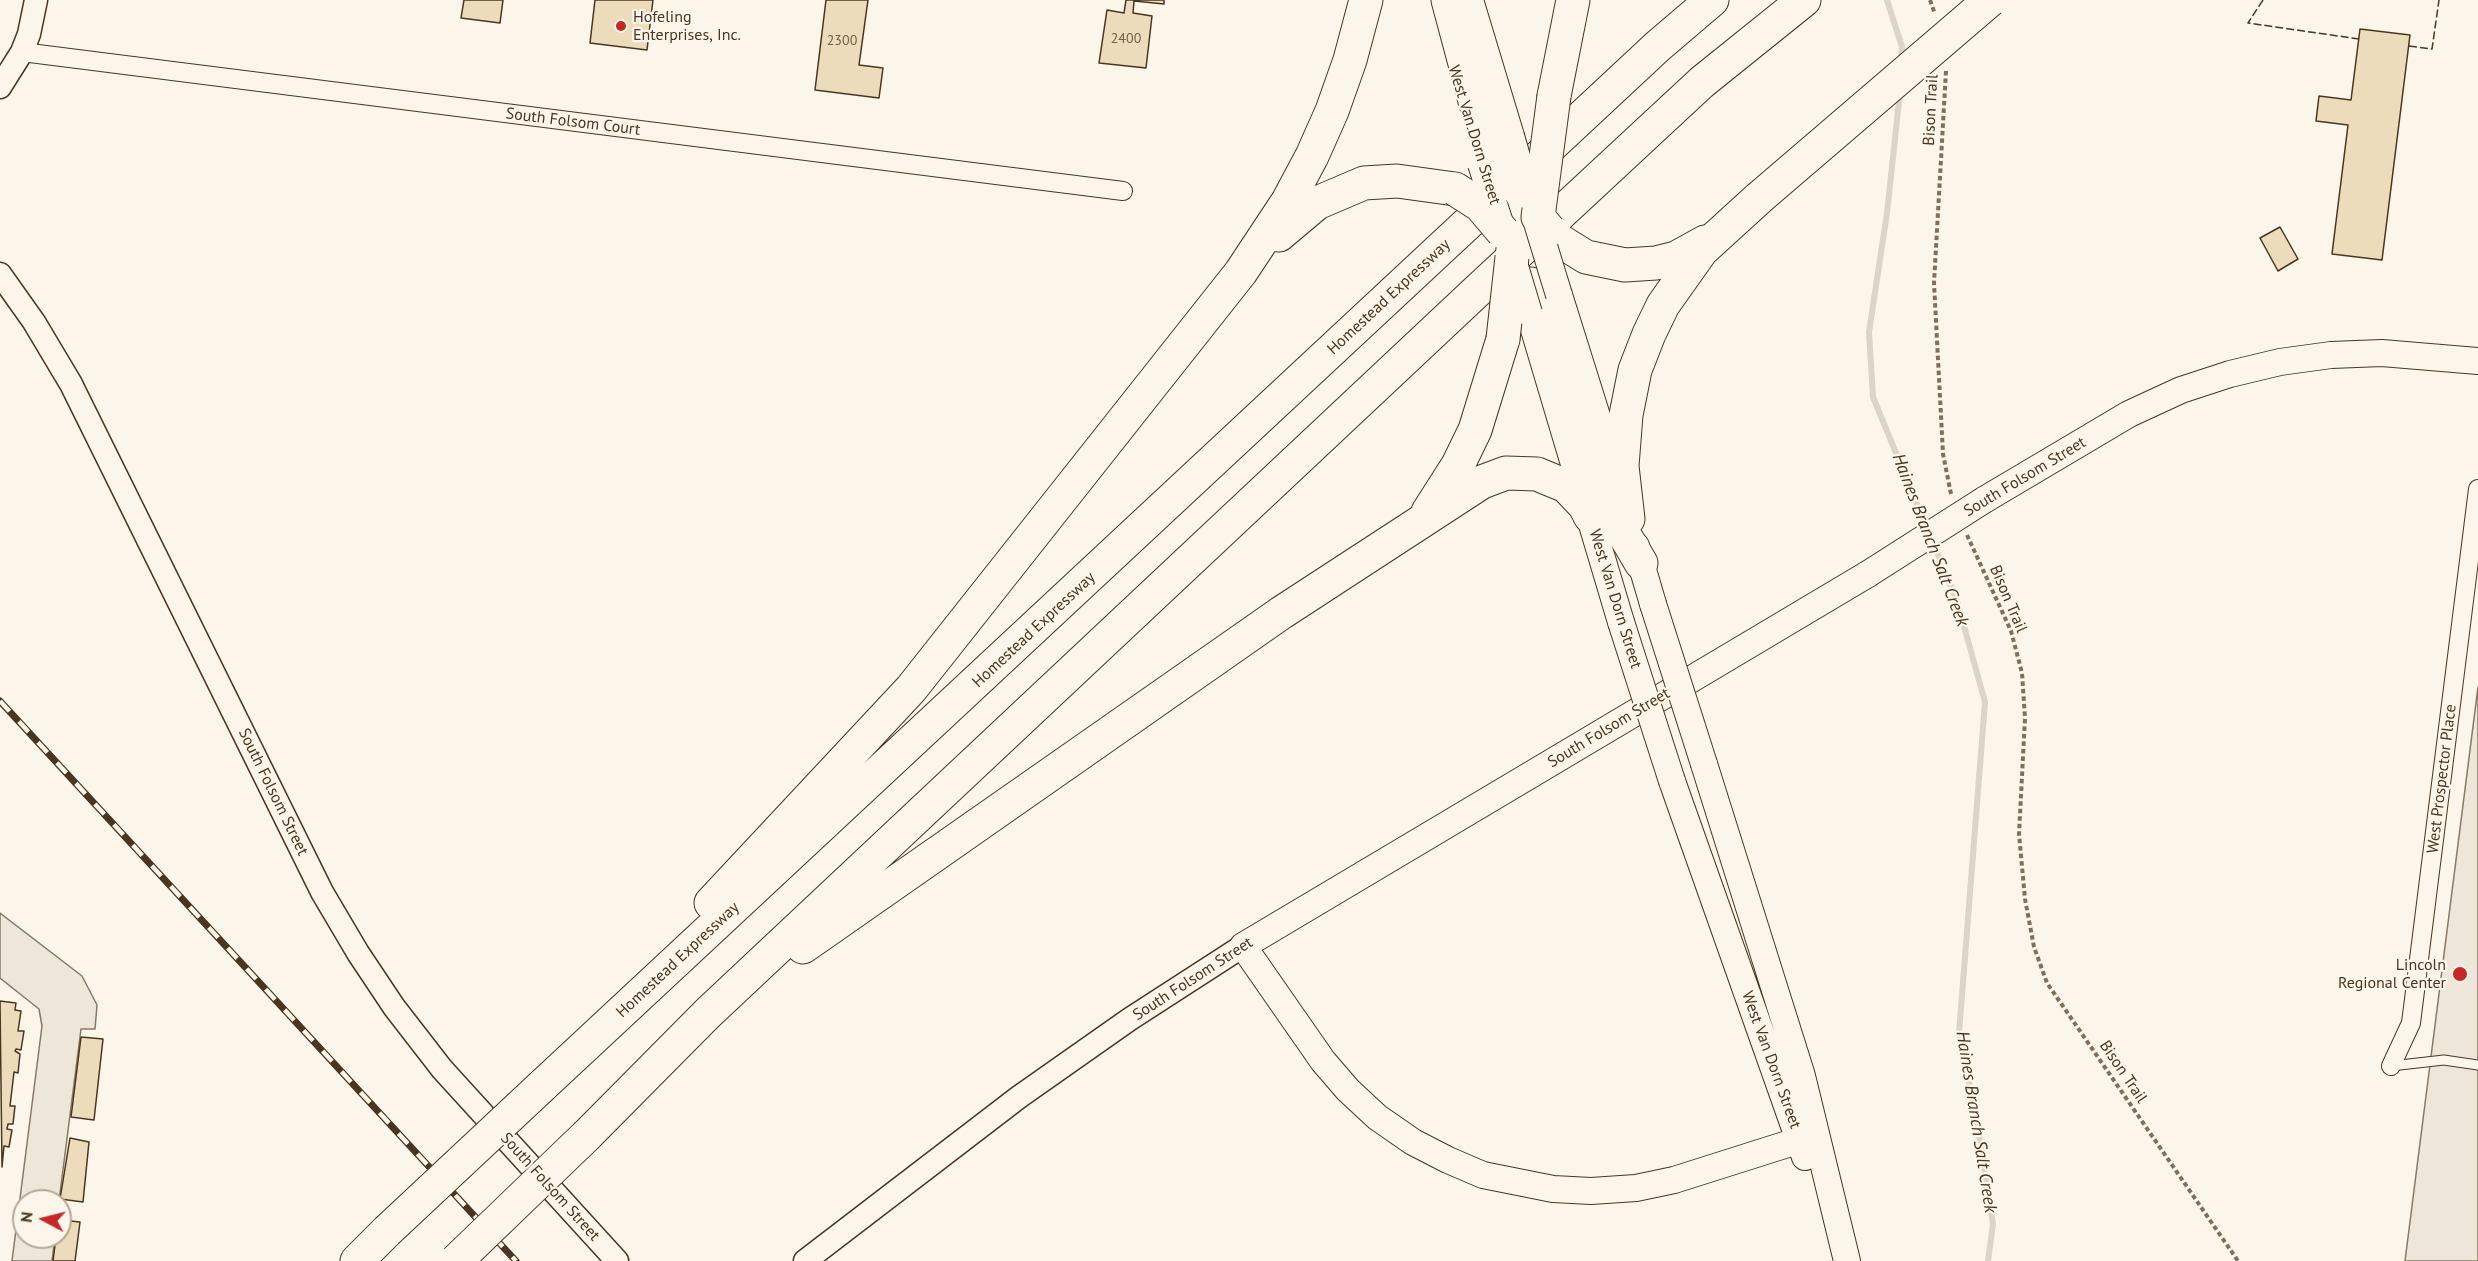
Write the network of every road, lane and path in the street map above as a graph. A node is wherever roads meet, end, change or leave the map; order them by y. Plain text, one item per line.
1 (36, 0) edge
2 (1366, 0) edge
3 (1434, 0) edge
4 (1448, 0) edge
5 (1470, 0) edge
6 (1573, 0) edge
7 (1712, 0) edge
8 (1930, 0) edge
9 (1990, 0) edge
10 (1794, 8) edge
11 (1936, 17) dead end
12 (22, 52) junction
13 (1944, 60) dead end
14 (0, 87) edge
15 (1496, 151) junction
16 (1123, 191) dead end
17 (1530, 203) junction
18 (1728, 225) junction
19 (1510, 246) junction
20 (1241, 272) junction
21 (0, 274) edge
22 (1539, 304) junction
23 (2478, 361) edge
24 (2478, 489) edge
25 (1952, 498) dead end
26 (1590, 516) junction
27 (1628, 519) junction
28 (1964, 528) dead end
29 (1406, 532) junction
30 (1641, 563) junction
31 (1243, 946) junction
32 (708, 1013) junction
33 (2478, 1065) edge
34 (2391, 1066) joint
35 (542, 1086) junction
36 (1808, 1138) junction
37 (357, 1261) edge
38 (456, 1261) edge
39 (617, 1261) edge
40 (805, 1261) edge
41 (1839, 1261) edge
42 (1847, 1261) edge
43 (2238, 1261) edge

1 - 12 street
2 - 20 highway
3 - 15 main road, West Van Dorn Street
4 - 15 highway
5 - 15 main road, West Van Dorn Street
6 - 17 highway, bridge
7 - 35 highway, Homestead Expressway
8 - 11 path
9 - 18 highway, bridge
10 - 32 highway
12 - 14 street
12 - 16 street, South Folsom Court
13 - 25 path, Bison Trail
15 - 17 highway, bridge
15 - 19 main road, West Van Dorn Street, bridge
17 - 18 highway, bridge
17 - 19 highway
17 - 22 highway
18 - 27 highway
19 - 20 highway, bridge
19 - 22 highway
19 - 29 highway, bridge
20 - 35 highway
21 - 39 street, South Folsom Street
22 - 26 main road, West Van Dorn Street
22 - 27 main road, West Van Dorn Street
22 - 30 highway
23 - 31 main road, South Folsom Street, bridge
24 - 34 street, West Prospector Place
26 - 29 highway
26 - 36 main road, West Van Dorn Street, bridge
27 - 30 main road, West Van Dorn Street
28 - 43 path, Bison Trail
29 - 32 highway
30 - 36 main road, West Van Dorn Street, bridge
31 - 36 main road
31 - 40 street, South Folsom Street
32 - 38 highway, bridge
33 - 34 lane
35 - 37 highway, Homestead Expressway, bridge
36 - 41 main road, West Van Dorn Street
36 - 42 main road, West Van Dorn Street

